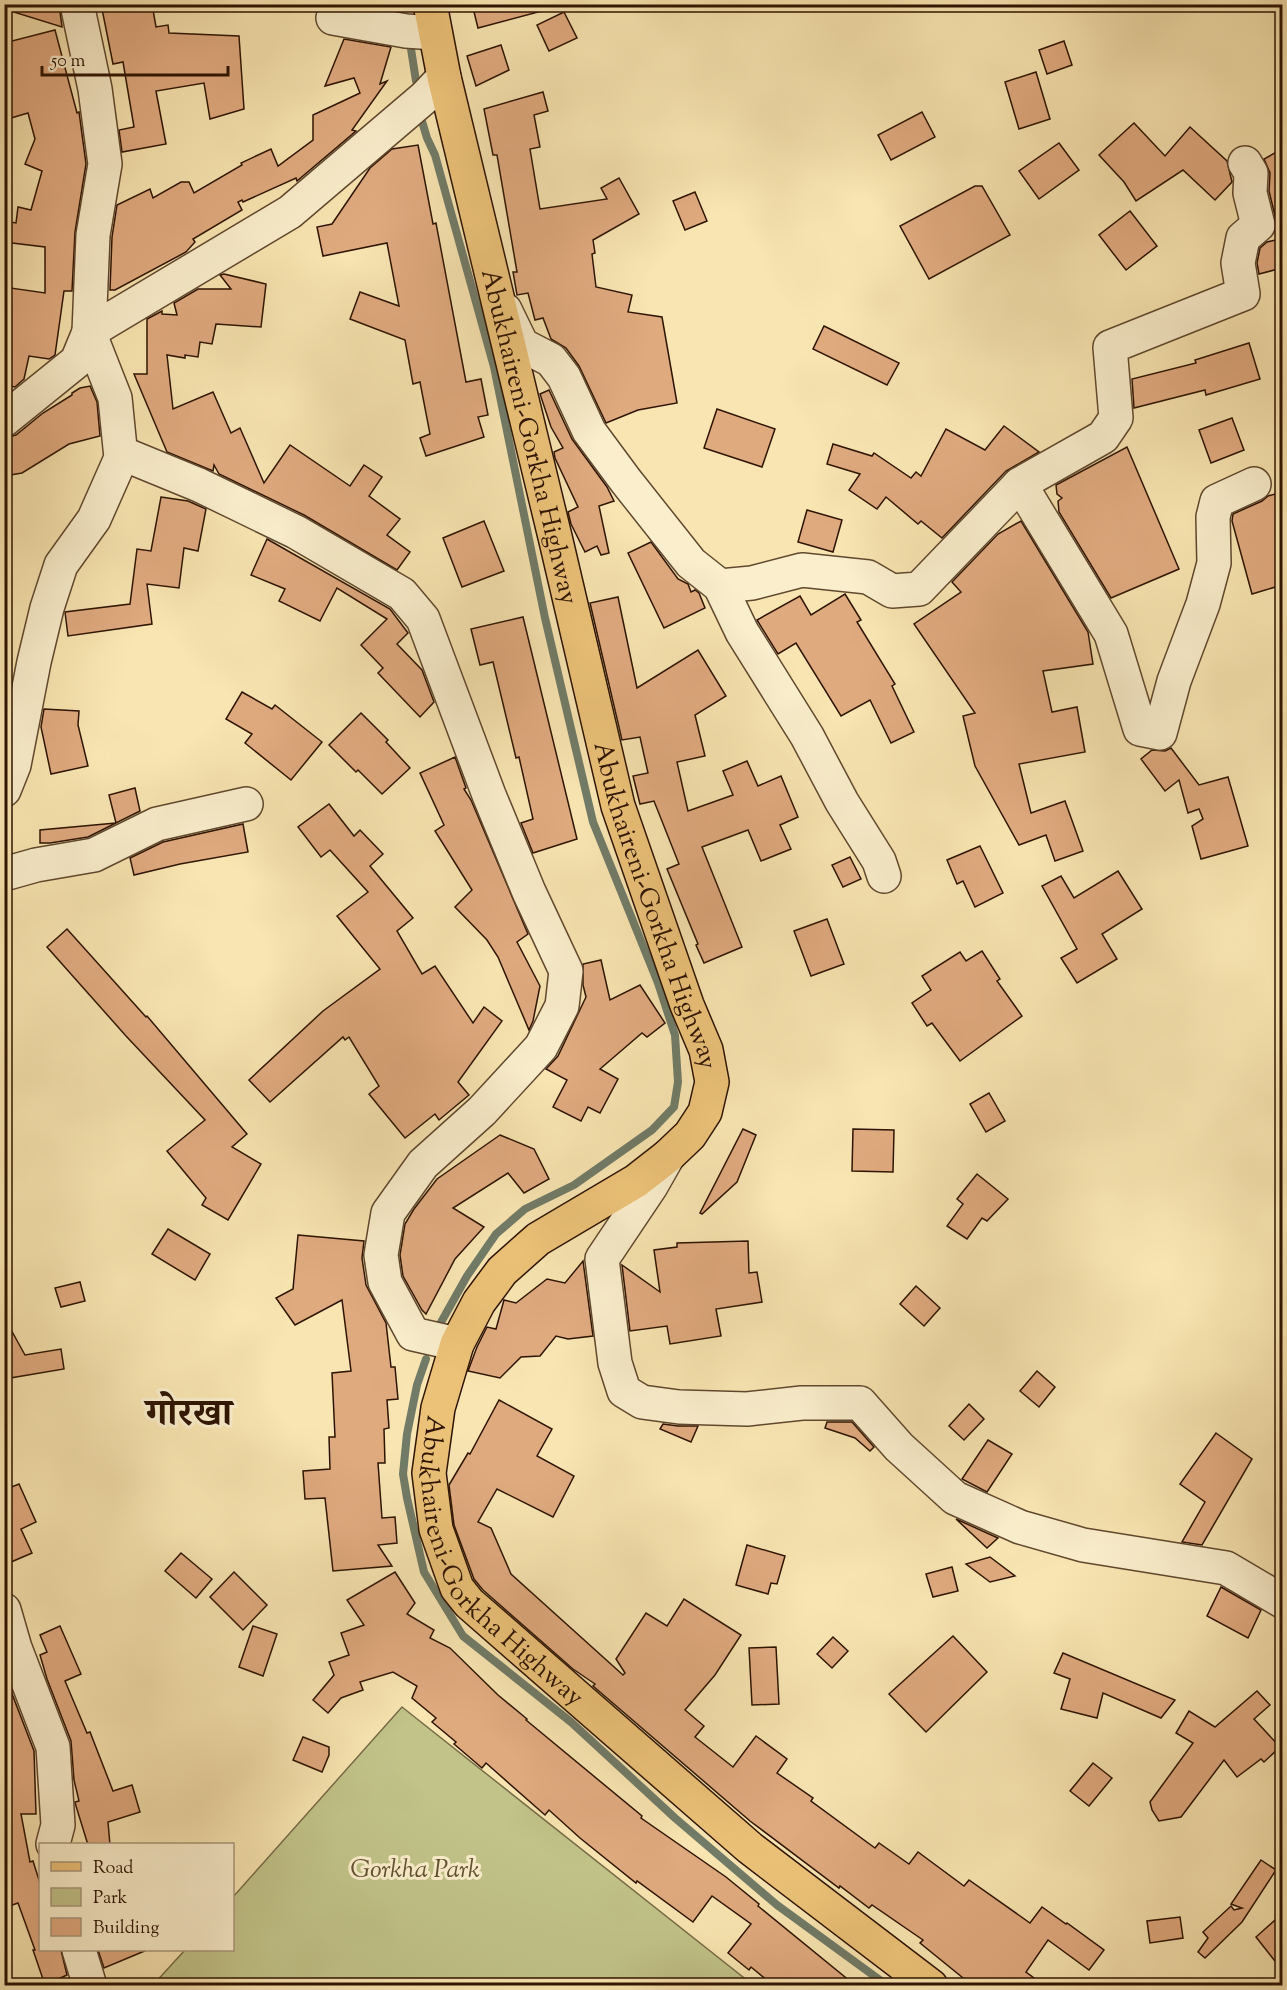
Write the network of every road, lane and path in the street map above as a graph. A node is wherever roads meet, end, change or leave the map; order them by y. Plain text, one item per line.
1 (77, 4) edge
2 (333, 18) dead end
3 (433, 19) edge
4 (444, 77) junction
5 (1245, 163) dead end
6 (495, 289) junction
7 (89, 332) junction
8 (4, 420) edge
9 (121, 453) junction
10 (1020, 484) junction
11 (1254, 484) dead end
12 (720, 586) junction
13 (4, 790) edge
14 (246, 804) dead end
15 (4, 874) edge
16 (884, 876) dead end
17 (668, 1156) junction
18 (457, 1344) junction
19 (1282, 1601) edge
20 (4, 1610) edge
21 (10, 1644) edge
22 (54, 1843) edge
23 (80, 1951) edge
24 (90, 1986) edge
25 (931, 1986) edge

1 - 7 street
2 - 3 street
3 - 4 main road, Abukhaireni-Gorkha Highway
4 - 6 main road, Abukhaireni-Gorkha Highway
4 - 7 street
5 - 10 street
6 - 12 street
6 - 17 main road, Abukhaireni-Gorkha Highway
7 - 8 street
7 - 9 street
9 - 13 street
9 - 18 street
10 - 11 street
10 - 12 street
12 - 16 street
14 - 15 street
17 - 18 main road, Abukhaireni-Gorkha Highway
17 - 19 street
18 - 25 main road, Abukhaireni-Gorkha Highway
20 - 21 street
21 - 22 street
23 - 24 street

